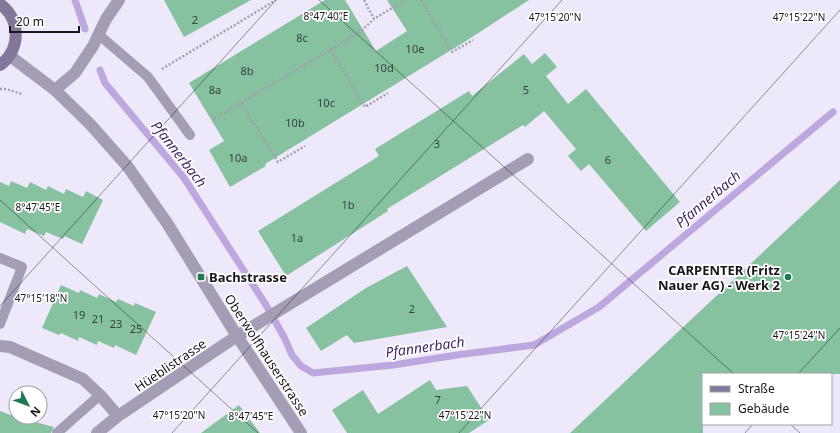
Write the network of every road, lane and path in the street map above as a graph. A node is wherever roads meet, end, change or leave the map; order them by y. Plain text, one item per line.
1 (119, 0) edge
2 (276, 0) edge
3 (364, 0) edge
4 (405, 0) edge
5 (421, 0) edge
6 (0, 4) edge
7 (374, 19) junction
8 (98, 34) junction
9 (473, 40) dead end
10 (331, 50) junction
11 (10, 56) junction
12 (0, 65) edge
13 (148, 77) junction
14 (0, 89) edge
15 (56, 90) junction
16 (388, 93) dead end
17 (22, 94) dead end
18 (241, 103) junction
19 (214, 119) dead end
20 (190, 135) dead end
21 (305, 146) dead end
22 (528, 159) dead end
23 (0, 258) edge
24 (0, 324) edge
25 (237, 336) junction
26 (0, 346) edge
27 (100, 395) junction
28 (118, 416) junction
29 (57, 433) edge
30 (97, 433) edge
31 (301, 433) edge

1 - 8 street
2 - 13 path
3 - 7 path
4 - 7 path
5 - 9 path
6 - 11 main road
7 - 10 path
8 - 13 lane
8 - 15 street
10 - 16 path
10 - 18 path
11 - 12 main road
11 - 15 street, Oberwolfhauserstrasse
13 - 20 lane
14 - 17 path
15 - 25 street, Oberwolfhauserstrasse
18 - 19 path
18 - 21 path
22 - 25 street
23 - 24 lane
25 - 28 street, Hüeblistrasse
25 - 31 street, Oberwolfhauserstrasse
26 - 27 street
27 - 28 street
27 - 29 lane
28 - 30 street, Hüeblistrasse

